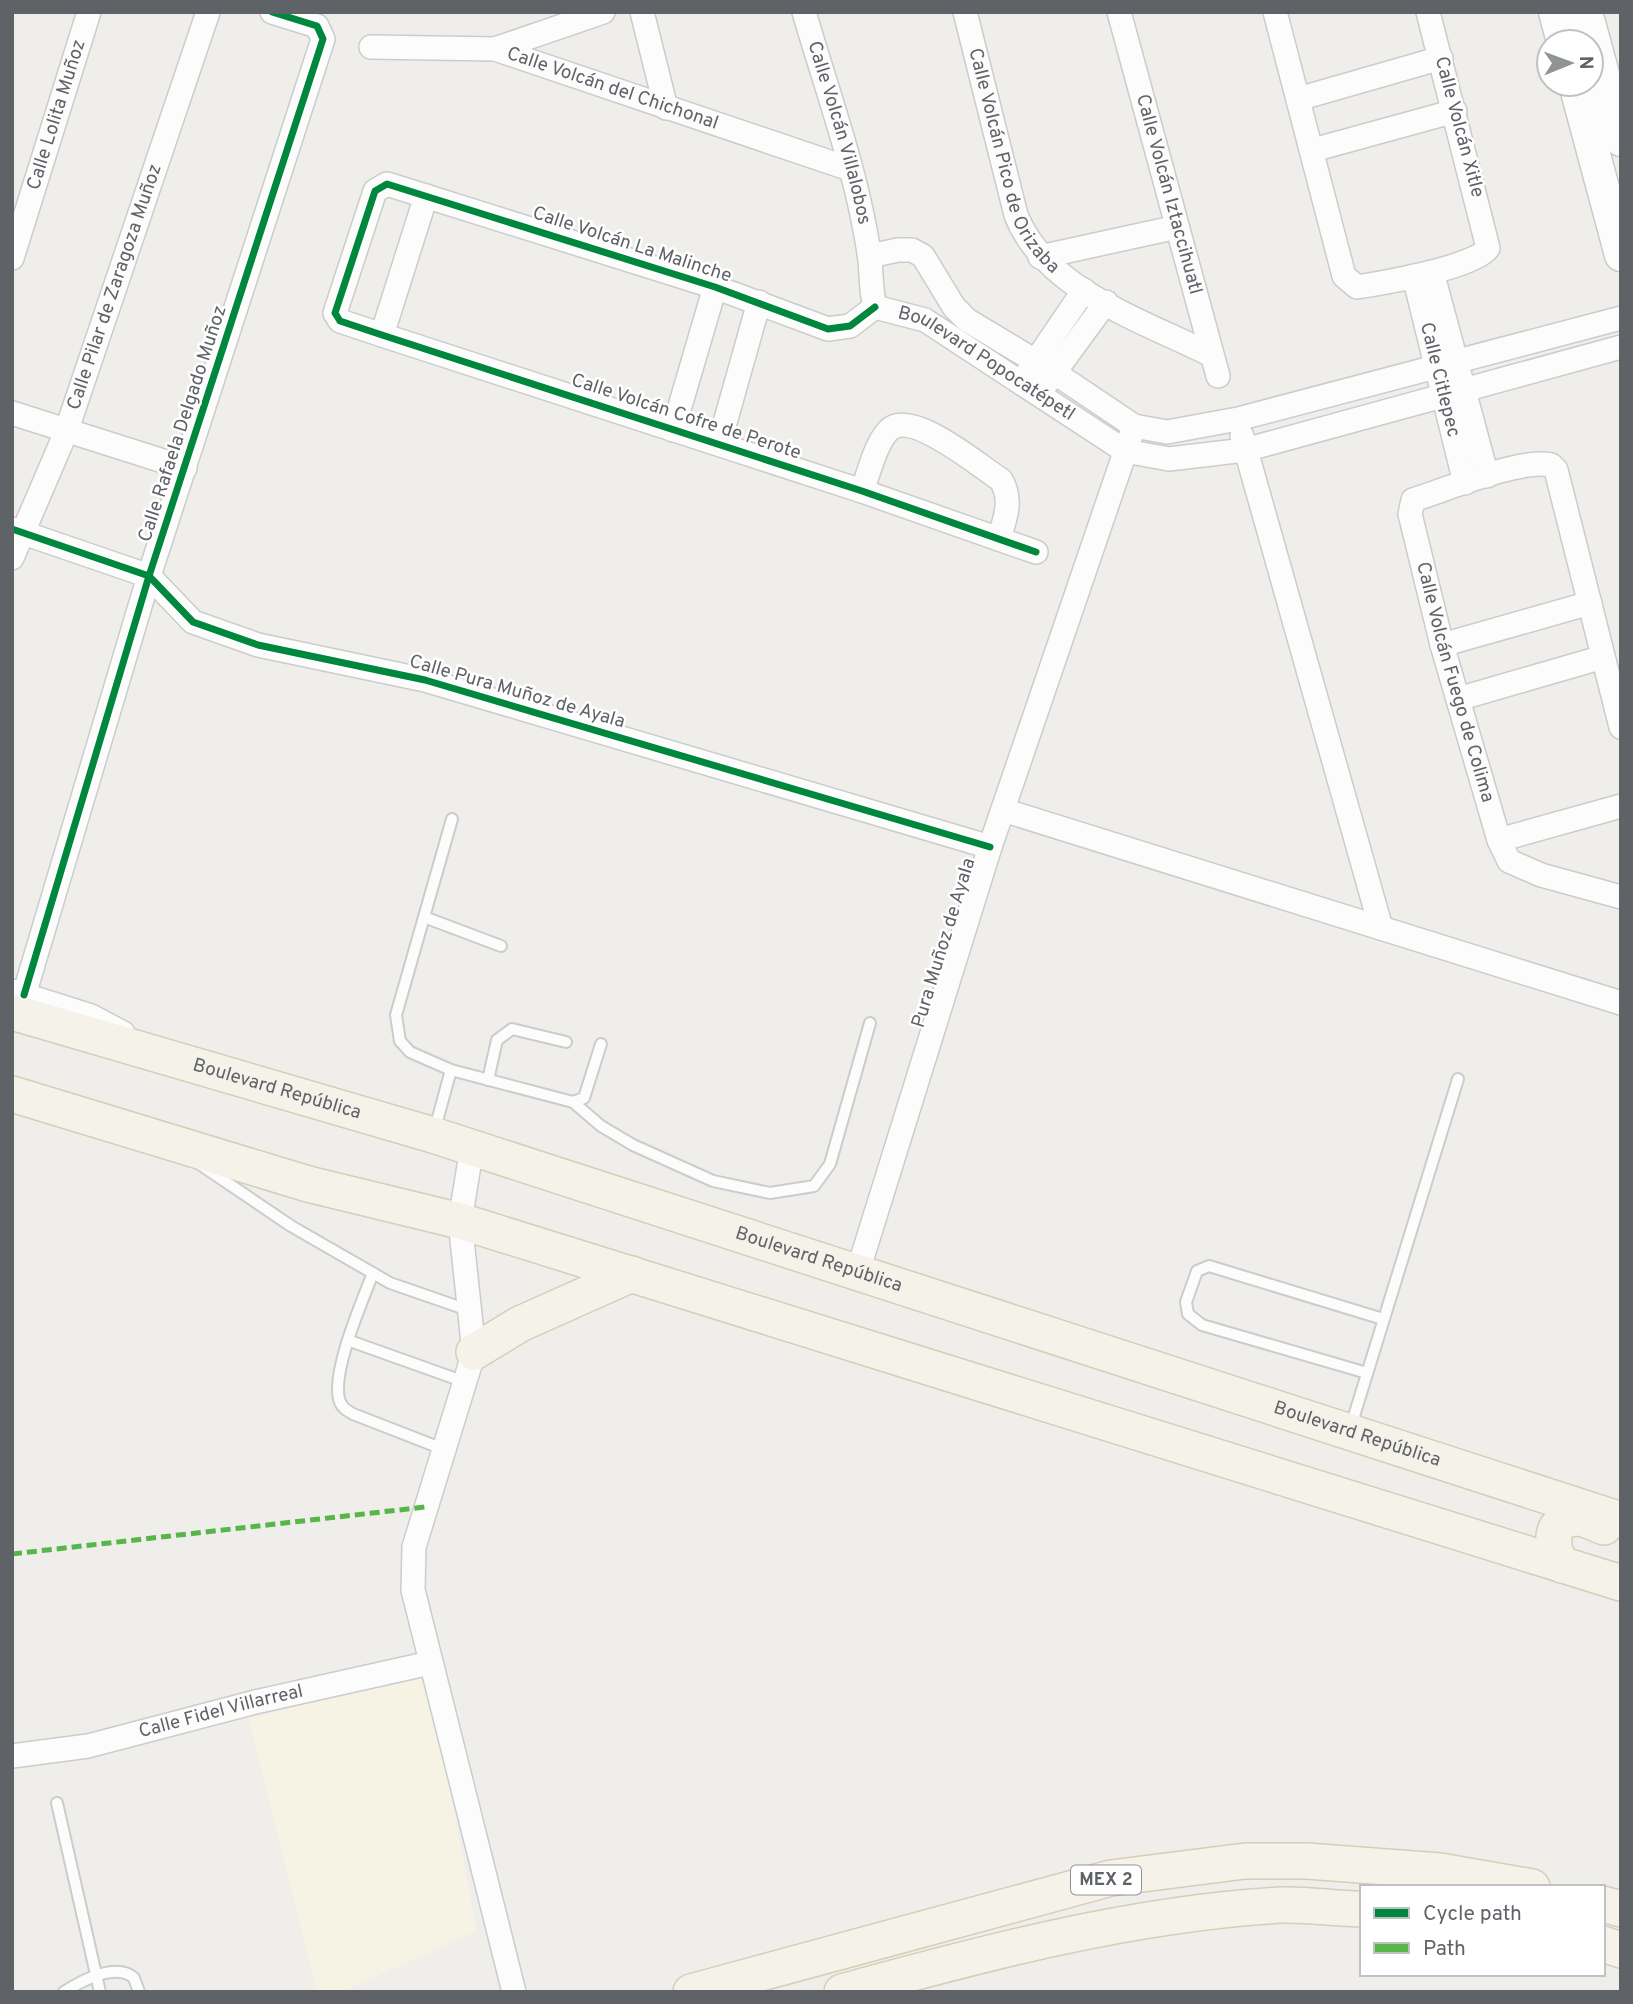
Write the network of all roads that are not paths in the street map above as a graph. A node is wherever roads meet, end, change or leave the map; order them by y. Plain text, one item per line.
1 (89, 12) edge
2 (208, 12) edge
3 (272, 12) edge
4 (603, 12) edge
5 (642, 12) edge
6 (804, 12) edge
7 (965, 12) edge
8 (1119, 12) edge
9 (1275, 12) edge
10 (1428, 12) edge
11 (1586, 12) edge
12 (371, 47) dead end
13 (495, 49) junction
14 (1441, 58) junction
15 (1579, 98) edge
16 (1298, 99) junction
17 (666, 108) junction
18 (1455, 111) junction
19 (1621, 140) edge
20 (1313, 150) junction
21 (850, 169) junction
22 (426, 196) junction
23 (1177, 226) junction
24 (1621, 255) edge
25 (870, 256) junction
26 (12, 257) edge
27 (1041, 257) junction
28 (1423, 274) junction
29 (715, 287) junction
30 (1084, 290) junction
31 (759, 302) junction
32 (1106, 302) junction
33 (335, 306) joint
34 (874, 307) junction
35 (1621, 318) edge
36 (382, 335) junction
37 (1621, 347) edge
38 (1215, 365) joint
39 (1445, 365) junction
40 (1046, 368) junction
41 (1030, 388) junction
42 (1453, 391) junction
43 (12, 413) edge
44 (1238, 419) junction
45 (1134, 426) junction
46 (673, 430) junction
47 (66, 432) junction
48 (719, 444) junction
49 (1245, 450) junction
50 (1125, 451) junction
51 (184, 468) junction
52 (1487, 476) junction
53 (1465, 483) junction
54 (862, 491) junction
55 (17, 531) edge
56 (999, 539) junction
57 (1036, 552) dead end
58 (12, 558) edge
59 (149, 576) junction
60 (1590, 603) junction
61 (1442, 645) junction
62 (1603, 657) junction
63 (1458, 699) junction
64 (1621, 727) edge
65 (1621, 806) edge
66 (1003, 810) junction
67 (452, 819) dead end
68 (1499, 840) junction
69 (990, 846) junction
70 (1621, 898) edge
71 (424, 917) junction
72 (1381, 928) junction
73 (501, 946) dead end
74 (16, 999) edge
75 (1621, 1003) edge
76 (870, 1023) dead end
77 (566, 1042) dead end
78 (601, 1044) dead end
79 (451, 1070) junction
80 (1458, 1079) dead end
81 (488, 1080) junction
82 (12, 1094) edge
83 (573, 1102) junction
84 (433, 1135) junction
85 (166, 1141) junction
86 (472, 1147) junction
87 (460, 1221) junction
88 (373, 1273) junction
89 (858, 1273) junction
90 (632, 1274) junction
91 (468, 1310) junction
92 (1383, 1319) junction
93 (350, 1341) junction
94 (469, 1367) junction
95 (1367, 1373) junction
96 (1349, 1431) junction
97 (443, 1449) junction
98 (1621, 1520) edge
99 (1621, 1532) edge
100 (1562, 1564) junction
101 (1621, 1583) edge
102 (430, 1663) junction
103 (12, 1756) edge
104 (57, 1803) dead end
105 (1520, 1885) edge
106 (1360, 1909) edge
107 (96, 1976) junction
108 (64, 1992) edge
109 (100, 1992) edge
110 (139, 1992) edge
111 (514, 1992) edge
112 (691, 1992) edge
113 (842, 1992) edge

1 - 26 street, Calle Lolita Muñoz
2 - 47 street, Calle Pilar de Zaragoza Muñoz
3 - 51 street, Calle Rafaela Delgado Muñoz
4 - 13 street
5 - 17 street
6 - 21 street, Calle Volcán Villalobos
7 - 27 street, Calle Volcán Pico de Orizaba
8 - 23 street, Calle Volcán Iztaccihuatl
9 - 16 street
10 - 14 street, Calle Volcán Xitle
11 - 19 main road
12 - 13 street, Calle Volcán del Chichonal
13 - 17 street, Calle Volcán del Chichonal
14 - 16 street
14 - 18 street, Calle Volcán Xitle
15 - 24 main road
16 - 20 street
17 - 21 street, Calle Volcán del Chichonal
18 - 20 street
18 - 28 street, Calle Volcán Xitle
20 - 28 street
21 - 25 street, Calle Volcán Villalobos
22 - 29 street, Calle Volcán La Malinche
22 - 33 street, Calle Volcán La Malinche
22 - 36 street
23 - 27 street
23 - 38 street, Calle Volcán Iztaccihuatl
25 - 34 street, Boulevard Popocatépetl
25 - 40 street, Boulevard Popocatépetl
27 - 30 street, Calle Volcán Pico de Orizaba
28 - 39 street, Calle Citlepec
29 - 31 street, Calle Volcán La Malinche
29 - 46 street
30 - 32 street, Calle Volcán Pico de Orizaba
30 - 40 street, Calle Volcán Pico de Orizaba
31 - 34 street, Calle Volcán La Malinche
31 - 48 street
32 - 38 street, Calle Volcán Pico de Orizaba
32 - 40 street
33 - 36 street, Calle Volcán Cofre de Perote
34 - 41 street, Boulevard Popocatépetl
35 - 39 street, Boulevard Popocatépetl
36 - 46 street, Calle Volcán Cofre de Perote
37 - 42 street, Boulevard Popocatépetl
39 - 42 street, Calle Citlepec
39 - 44 street, Boulevard Popocatépetl
40 - 41 street
40 - 45 street, Boulevard Popocatépetl
41 - 50 street, Boulevard Popocatépetl
42 - 49 street, Boulevard Popocatépetl
42 - 52 street, Calle Citlepec
42 - 53 street, Calle Citlepec
43 - 47 street
44 - 45 street, Boulevard Popocatépetl
44 - 49 street
45 - 50 street, Pura Muñoz de Ayala
46 - 48 street, Calle Volcán Cofre de Perote
47 - 51 street
47 - 55 street, Calle Pilar de Zaragoza Muñoz
48 - 54 street, Calle Volcán Cofre de Perote
49 - 50 street, Boulevard Popocatépetl
49 - 72 street
50 - 66 street, Pura Muñoz de Ayala
51 - 59 street, Calle Rafaela Delgado Muñoz
52 - 53 street
52 - 60 street
53 - 61 street, Calle Volcán Fuego de Colima
54 - 56 street, Calle Volcán Cofre de Perote
54 - 56 street
55 - 58 street, Calle Pilar de Zaragoza Muñoz
55 - 59 street, Calle Pura Muñoz de Ayala
56 - 57 street, Calle Volcán Cofre de Perote
59 - 69 street, Calle Pura Muñoz de Ayala
59 - 74 street, Calle Rafaela Delgado Muñoz
60 - 61 street
60 - 62 street
61 - 63 street, Calle Volcán Fuego de Colima
62 - 63 street
62 - 64 street
63 - 68 street, Calle Volcán Fuego de Colima
65 - 68 street
66 - 69 street, Pura Muñoz de Ayala
66 - 72 street
67 - 71 lane
68 - 70 street, Calle Volcán Fuego de Colima
69 - 89 street, Pura Muñoz de Ayala
71 - 73 lane
71 - 79 lane
72 - 75 street
74 - 84 main road, Boulevard República
76 - 83 lane
77 - 81 lane
78 - 83 lane
79 - 81 lane
79 - 84 lane
80 - 92 lane
81 - 83 lane
82 - 85 main road
84 - 86 main road, Boulevard República
85 - 87 main road
85 - 88 lane
86 - 87 street
86 - 89 main road, Boulevard República
87 - 90 main road
87 - 91 street
88 - 91 lane
88 - 93 lane
89 - 96 main road, Boulevard República
90 - 94 main road
90 - 100 main road
91 - 94 street
92 - 95 lane
92 - 95 lane
93 - 94 lane
93 - 97 lane
94 - 97 street
95 - 96 lane
96 - 98 main road, Boulevard República
97 - 102 street
99 - 100 main road
100 - 101 main road
102 - 103 street, Calle Fidel Villarreal
102 - 111 street
104 - 107 lane
105 - 112 main road, MEX 2
106 - 113 main road, MEX 2
107 - 108 lane
107 - 109 lane
107 - 110 lane

